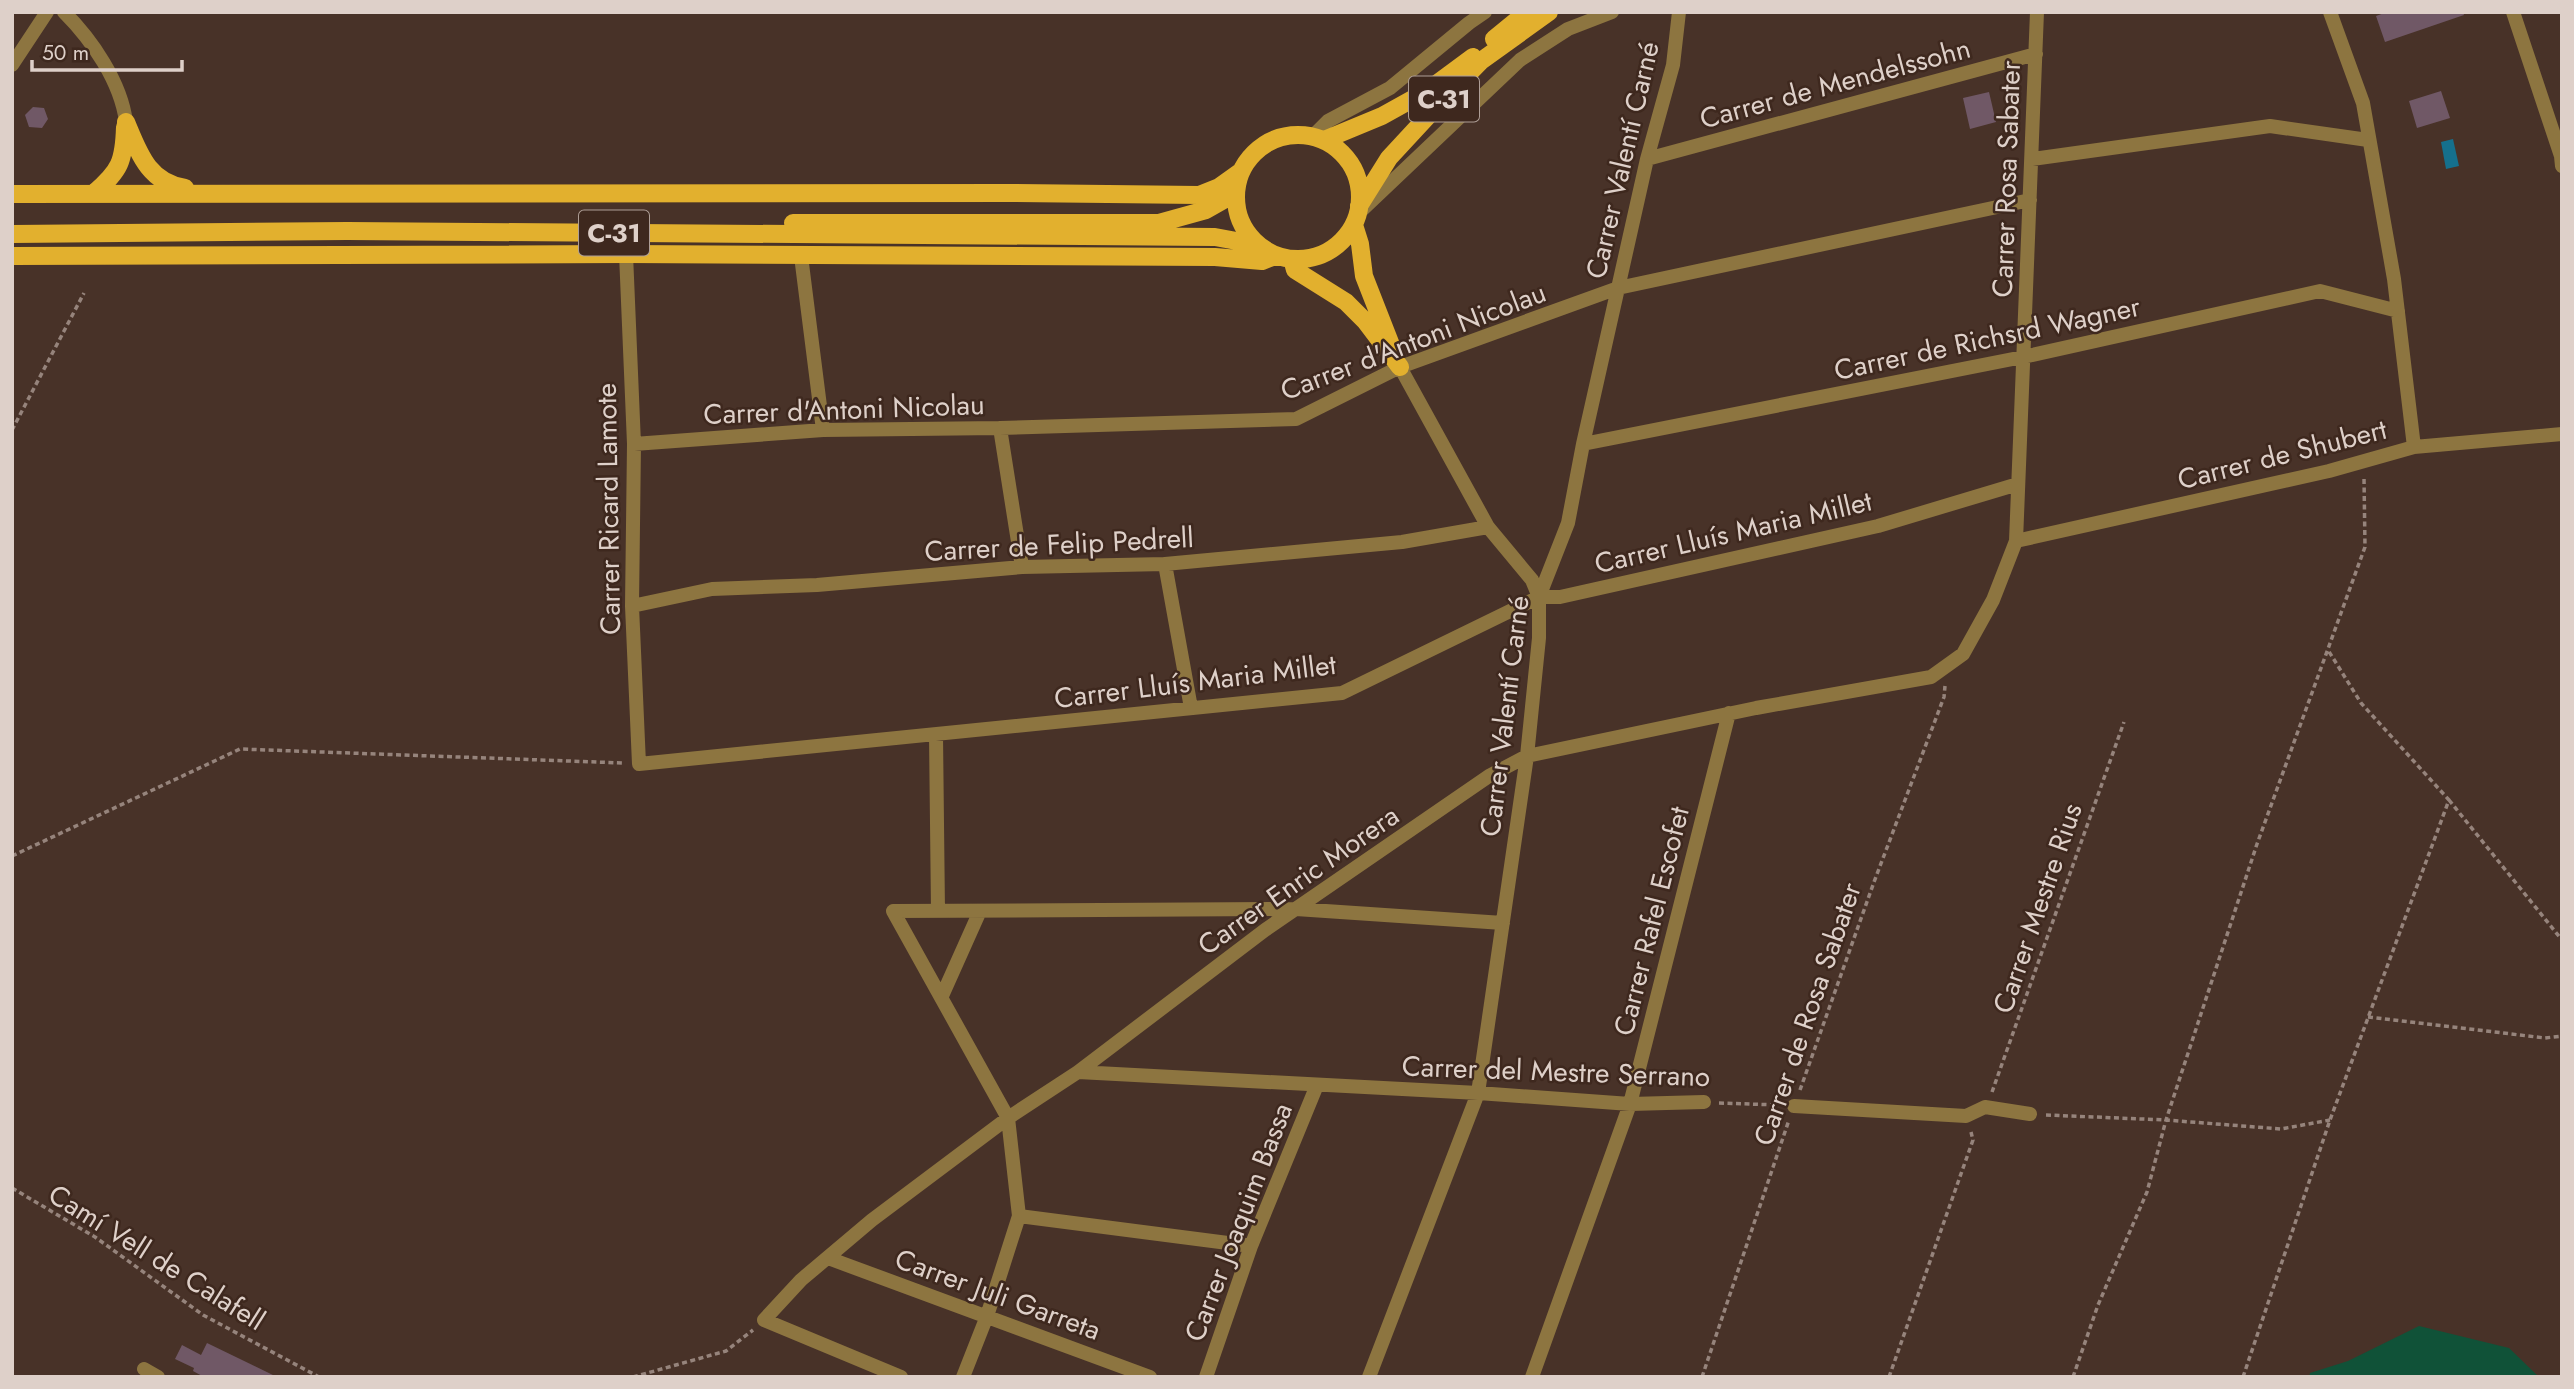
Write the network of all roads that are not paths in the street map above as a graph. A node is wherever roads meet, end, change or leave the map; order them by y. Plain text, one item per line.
1 (47, 12) edge
2 (64, 12) edge
3 (1486, 12) edge
4 (1527, 12) edge
5 (1549, 12) edge
6 (1612, 12) edge
7 (1679, 12) edge
8 (2037, 12) edge
9 (2330, 12) edge
10 (2513, 12) edge
11 (2036, 54) junction
12 (12, 65) edge
13 (126, 122) junction
14 (1318, 138) junction
15 (2368, 140) junction
16 (1647, 159) junction
17 (2032, 159) junction
18 (2562, 166) edge
19 (1240, 173) junction
20 (94, 193) junction
21 (216, 193) junction
22 (1236, 193) junction
23 (12, 194) edge
24 (2030, 200) junction
25 (1357, 215) junction
26 (12, 224) edge
27 (12, 234) edge
28 (1258, 245) junction
29 (626, 254) junction
30 (801, 256) junction
31 (12, 257) edge
32 (1284, 257) junction
33 (1618, 288) junction
34 (2398, 311) junction
35 (2023, 358) junction
36 (1400, 368) junction
37 (1000, 428) junction
38 (823, 430) junction
39 (2562, 434) edge
40 (634, 444) junction
41 (1583, 444) junction
42 (2414, 447) junction
43 (2018, 484) junction
44 (1488, 527) junction
45 (2016, 541) junction
46 (1165, 564) junction
47 (1022, 567) junction
48 (1539, 597) junction
49 (632, 606) junction
50 (1948, 664) joint
51 (1192, 708) junction
52 (1729, 713) junction
53 (936, 735) junction
54 (1527, 756) junction
55 (639, 764) joint
56 (1296, 909) junction
57 (938, 911) junction
58 (980, 911) junction
59 (1503, 923) junction
60 (942, 996) junction
61 (1078, 1072) junction
62 (1317, 1085) junction
63 (1478, 1093) junction
64 (1704, 1102) road end
65 (1630, 1104) junction
66 (1794, 1106) road end
67 (2030, 1114) road end
68 (1008, 1118) junction
69 (1019, 1216) junction
70 (1251, 1246) junction
71 (828, 1258) junction
72 (987, 1316) junction
73 (144, 1369) dead end
74 (158, 1377) edge
75 (901, 1377) edge
76 (963, 1377) edge
77 (1150, 1377) edge
78 (1206, 1377) edge
79 (1369, 1377) edge
80 (1532, 1377) edge

1 - 12 street
2 - 13 street
3 - 14 street
4 - 14 main road, C-31
5 - 25 main road, C-31
6 - 25 street
7 - 16 street, Carrer Valentí Carné
8 - 11 street, Carrer Rosa Sabater
9 - 15 street
10 - 18 street
11 - 16 street, Carrer de Mendelssohn
11 - 17 street, Carrer Rosa Sabater
13 - 20 main road
13 - 21 main road
14 - 19 main road, C-31
14 - 25 main road
15 - 17 street
15 - 34 street
16 - 33 street, Carrer Valentí Carné
17 - 24 street, Carrer Rosa Sabater
19 - 21 main road
19 - 22 main road, C-31
20 - 21 main road
20 - 23 main road
22 - 26 main road, C-31
22 - 28 main road, C-31
24 - 33 street, Carrer d'Antoni Nicolau
24 - 35 street, Carrer Rosa Sabater
25 - 32 main road, C-31
25 - 36 main road
27 - 28 main road, C-31
28 - 32 main road, C-31
29 - 30 main road
29 - 31 main road
29 - 40 street, Carrer Ricard Lamote
30 - 32 main road
30 - 38 street
32 - 36 main road
33 - 36 street, Carrer d'Antoni Nicolau
33 - 41 street, Carrer Valentí Carné
34 - 35 street, Carrer de Richsrd Wagner
34 - 42 street
35 - 41 street, Carrer de Richsrd Wagner
35 - 43 street, Carrer Rosa Sabater
36 - 37 street, Carrer d'Antoni Nicolau
36 - 44 street
37 - 38 street, Carrer d'Antoni Nicolau
37 - 47 street
38 - 40 street, Carrer d'Antoni Nicolau
39 - 42 street, Carrer de Shubert
40 - 49 street, Carrer Ricard Lamote
41 - 48 street, Carrer Valentí Carné
42 - 45 street, Carrer de Shubert
43 - 45 street, Carrer Rosa Sabater
43 - 48 street, Carrer Lluís Maria Millet
44 - 46 street, Carrer de Felip Pedrell
44 - 48 street
45 - 50 street, Carrer Rosa Sabater
46 - 47 street, Carrer de Felip Pedrell
46 - 51 street
47 - 49 street, Carrer de Felip Pedrell
48 - 51 street, Carrer Lluís Maria Millet
48 - 54 street, Carrer Valentí Carné
49 - 55 street, Carrer Ricard Lamote
50 - 52 street, Carrer Enric Morera
51 - 53 street, Carrer Lluís Maria Millet
52 - 54 street, Carrer Enric Morera
52 - 65 street, Carrer Rafel Escofet
53 - 55 street, Carrer Lluís Maria Millet
53 - 57 street
54 - 56 street, Carrer Enric Morera
54 - 59 street, Carrer Valentí Carné
56 - 58 street
56 - 59 street
56 - 61 street, Carrer Enric Morera
57 - 58 street
57 - 60 street
58 - 60 street
59 - 63 street, Carrer Valentí Carné
60 - 68 street
61 - 62 street, Carrer del Mestre Serrano
61 - 68 street, Carrer Enric Morera
62 - 63 street, Carrer del Mestre Serrano
62 - 70 street, Carrer Joaquim Bassa
63 - 65 street, Carrer del Mestre Serrano
63 - 79 street, Carrer Valentí Carné
64 - 65 street, Carrer del Mestre Serrano
65 - 80 street, Carrer Rafel Escofet
66 - 67 street
68 - 69 street
68 - 71 street, Carrer Enric Morera
69 - 70 street
69 - 72 street
70 - 78 street, Carrer Joaquim Bassa
71 - 72 street, Carrer Juli Garreta
71 - 75 street, Carrer Enric Morera
72 - 76 street
72 - 77 street, Carrer Juli Garreta
73 - 74 street

